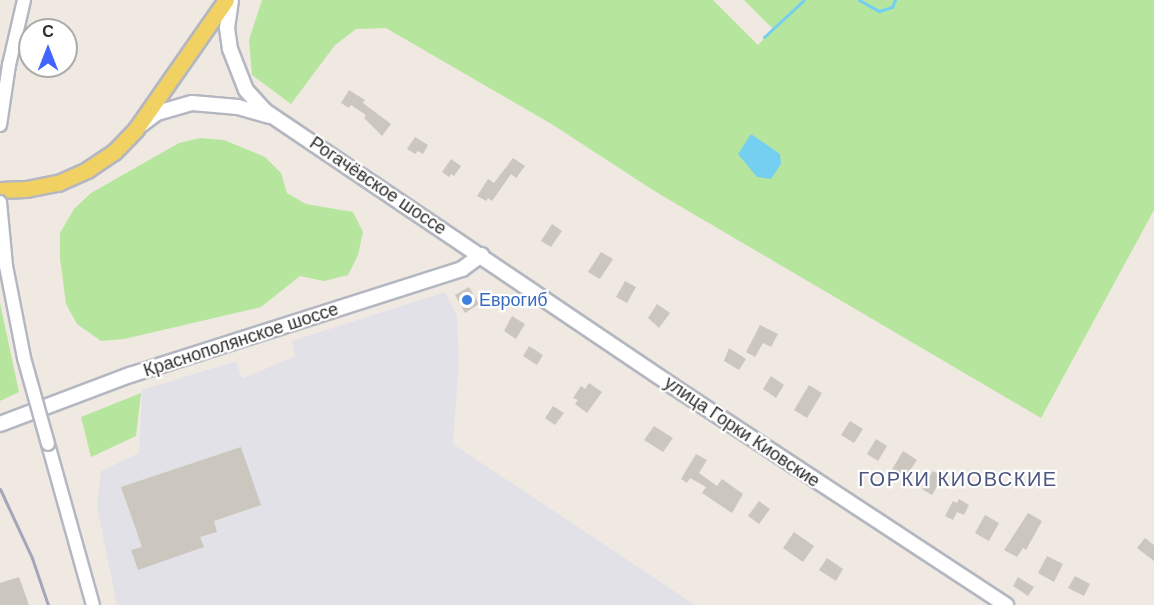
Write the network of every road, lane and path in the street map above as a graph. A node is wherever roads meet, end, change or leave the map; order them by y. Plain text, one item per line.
1 (24, 0) edge
2 (226, 0) edge
3 (231, 0) edge
4 (275, 118) junction
5 (0, 125) edge
6 (136, 129) junction
7 (0, 190) edge
8 (0, 201) edge
9 (481, 255) junction
10 (0, 423) edge
11 (93, 605) edge
12 (1006, 605) edge

1 - 5 street
2 - 6 main road, Рогачёвское шоссе
3 - 4 main road, Рогачёвское шоссе
4 - 6 main road, Рогачёвское шоссе
4 - 9 main road, Рогачёвское шоссе
6 - 7 main road, Рогачёвское шоссе
8 - 11 street, bridge
9 - 10 main road, Краснополянское шоссе
9 - 12 main road, улица Горки Киовские

